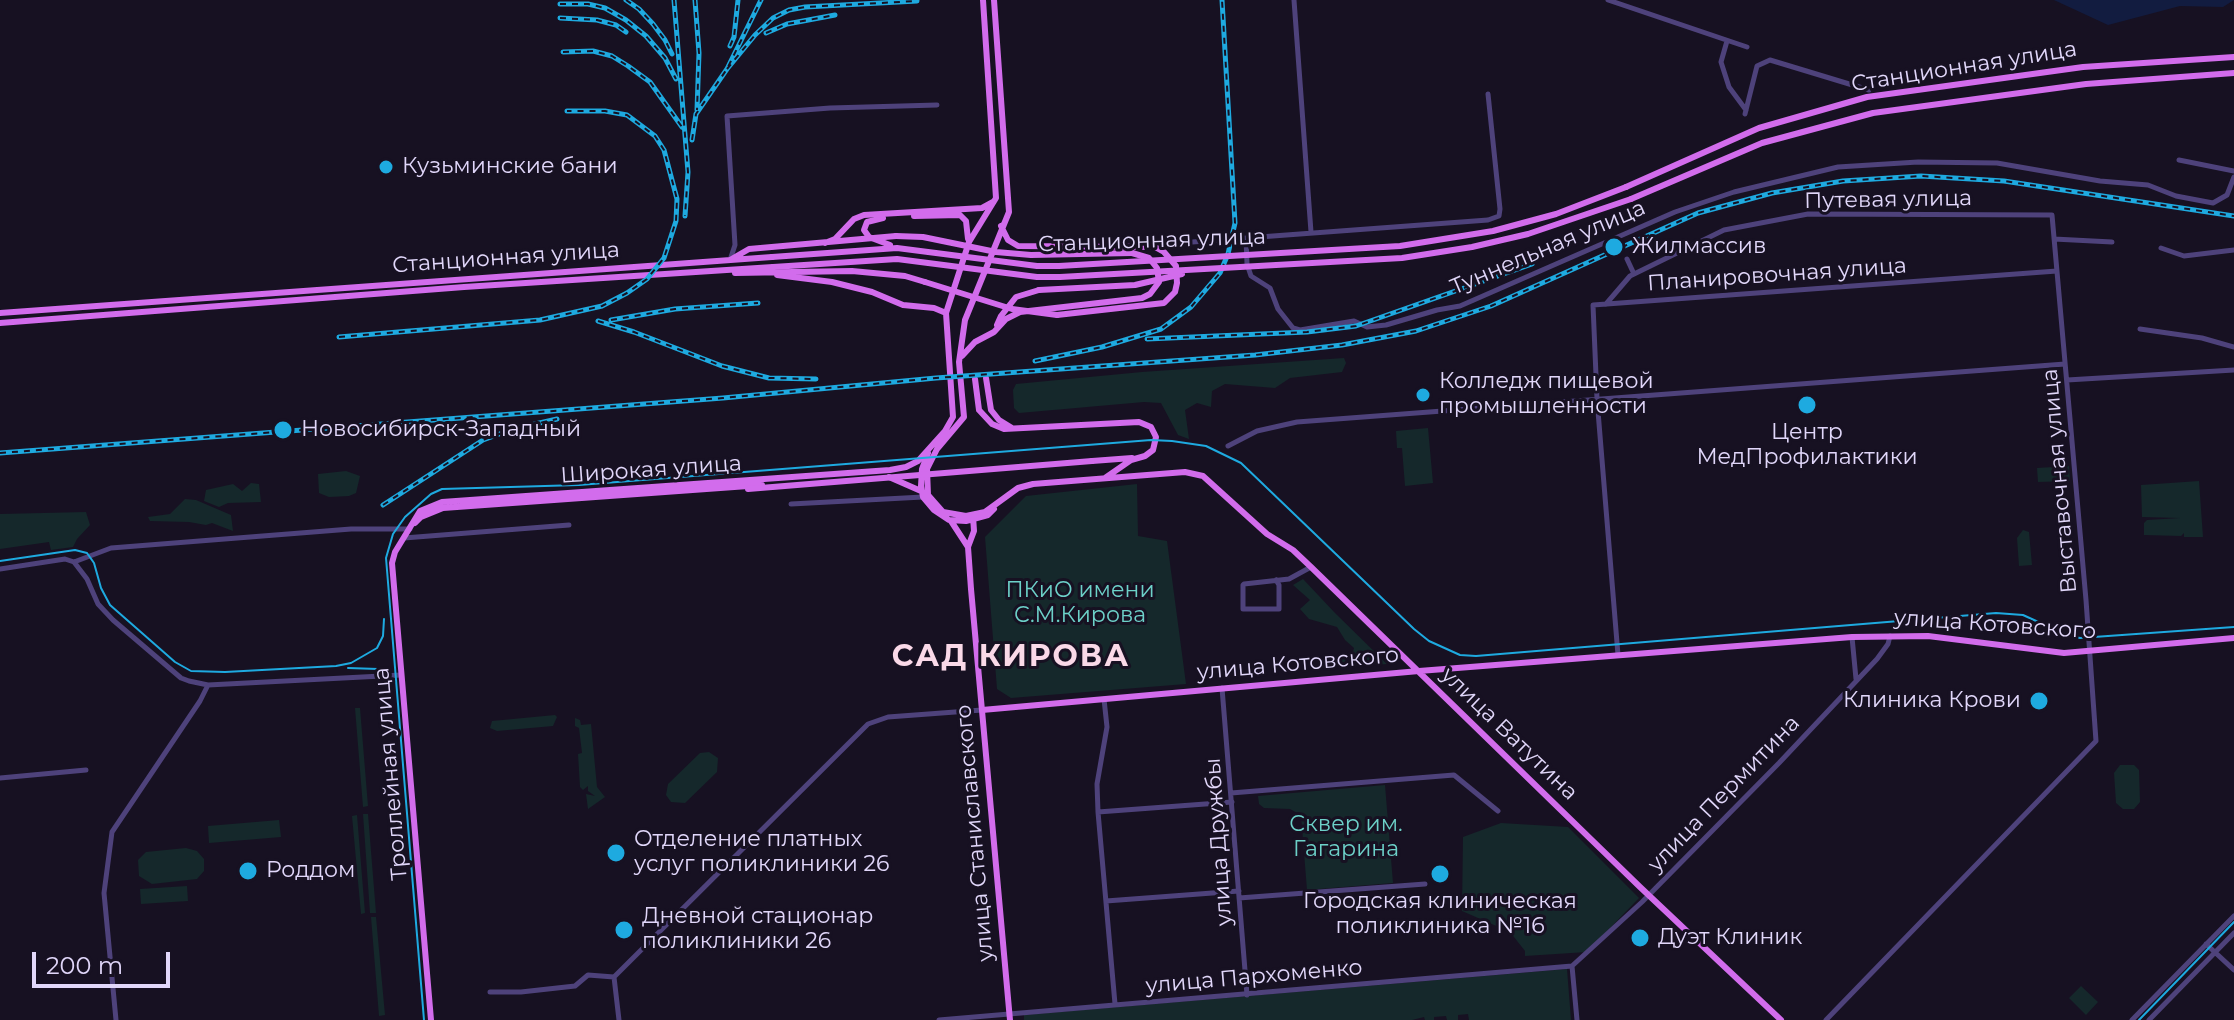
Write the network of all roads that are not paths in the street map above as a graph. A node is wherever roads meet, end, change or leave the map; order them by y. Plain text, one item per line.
1 (983, 0) edge
2 (994, 0) edge
3 (1294, 0) edge
4 (1608, 0) edge
5 (1727, 41) junction
6 (1747, 47) dead end
7 (2234, 57) edge
8 (2234, 73) edge
9 (1869, 90) dead end
10 (1488, 94) dead end
11 (937, 105) dead end
12 (2179, 160) dead end
13 (2234, 174) edge
14 (995, 200) junction
15 (2052, 215) joint
16 (1001, 226) junction
17 (1311, 232) junction
18 (1246, 238) junction
19 (2054, 239) junction
20 (969, 242) junction
21 (2112, 242) dead end
22 (825, 243) junction
23 (1143, 246) junction
24 (897, 248) junction
25 (2161, 248) dead end
26 (2234, 250) edge
27 (1627, 259) dead end
28 (730, 260) junction
29 (696, 268) junction
30 (1199, 269) junction
31 (2057, 271) junction
32 (757, 272) junction
33 (1634, 274) junction
34 (1606, 304) junction
35 (0, 313) edge
36 (946, 313) junction
37 (0, 323) edge
38 (2140, 329) dead end
39 (994, 332) junction
40 (2234, 347) edge
41 (960, 359) junction
42 (2065, 364) junction
43 (2234, 370) edge
44 (986, 378) dead end
45 (975, 379) dead end
46 (2067, 380) junction
47 (1597, 399) junction
48 (1023, 430) junction
49 (1228, 446) dead end
50 (932, 447) junction
51 (1136, 457) junction
52 (1102, 479) junction
53 (727, 487) junction
54 (922, 494) junction
55 (791, 504) dead end
56 (974, 518) junction
57 (949, 520) junction
58 (569, 525) dead end
59 (410, 529) junction
60 (404, 538) junction
61 (968, 547) junction
62 (74, 562) junction
63 (1311, 567) junction
64 (0, 569) edge
65 (1276, 580) junction
66 (1890, 636) junction
67 (1852, 637) junction
68 (2234, 638) edge
69 (2090, 652) junction
70 (1618, 655) junction
71 (1419, 671) junction
72 (401, 675) junction
73 (1856, 679) junction
74 (208, 685) junction
75 (1222, 688) junction
76 (1104, 699) junction
77 (982, 710) junction
78 (86, 770) dead end
79 (0, 778) edge
80 (1231, 793) junction
81 (1232, 802) junction
82 (1498, 811) dead end
83 (1098, 812) junction
84 (1425, 884) dead end
85 (1239, 894) junction
86 (1649, 894) junction
87 (1106, 901) junction
88 (2234, 916) edge
89 (2234, 933) edge
90 (2206, 944) junction
91 (2215, 952) junction
92 (1572, 966) junction
93 (2234, 970) edge
94 (614, 977) junction
95 (490, 992) dead end
96 (1247, 995) junction
97 (1115, 1004) junction
98 (1010, 1016) edge
99 (116, 1020) edge
100 (431, 1020) edge
101 (619, 1020) edge
102 (939, 1020) edge
103 (1577, 1020) edge
104 (1781, 1020) edge
105 (1826, 1020) edge
106 (2132, 1020) edge
107 (2149, 1020) edge

1 - 14 main road
2 - 16 main road
3 - 17 street
4 - 5 street
5 - 6 street
5 - 9 street
7 - 24 main road, Станционная улица, bridge
8 - 30 main road, Станционная улица, bridge
10 - 17 street, Станционная улица
11 - 28 street
12 - 13 street
13 - 18 street, Туннельная улица
14 - 20 main road
14 - 22 main road
15 - 19 street, Выставочная улица
15 - 33 street, Путевая улица
16 - 23 main road
16 - 41 main road
17 - 18 street, Станционная улица
18 - 23 street, Станционная улица
19 - 21 street
19 - 31 street, Выставочная улица
20 - 24 main road, bridge
20 - 36 main road
22 - 28 main road
22 - 39 main road, bridge
23 - 32 main road, bridge
24 - 28 main road, Станционная улица, bridge
25 - 26 street
27 - 33 street
28 - 29 main road, Станционная улица
29 - 30 main road, Станционная улица, bridge
29 - 32 main road
29 - 35 main road, Станционная улица
29 - 37 main road, Станционная улица
30 - 39 main road, bridge
31 - 34 street, Планировочная улица
31 - 42 street, Выставочная улица
32 - 36 main road
33 - 34 street, Путевая улица
34 - 47 street
36 - 50 main road
38 - 40 street
39 - 41 main road
41 - 56 main road
42 - 46 street, Выставочная улица
42 - 47 street
43 - 46 street
44 - 48 main road
45 - 48 main road
46 - 69 street, Выставочная улица
47 - 49 street
47 - 70 street
48 - 51 main road
50 - 54 main road
50 - 59 main road, Широкая улица
51 - 52 main road
51 - 53 main road, bridge
52 - 56 main road
52 - 63 main road, улица Ватутина
53 - 54 main road, Широкая улица
53 - 59 main road, Широкая улица
54 - 55 street
54 - 57 main road
56 - 57 main road
56 - 61 main road
57 - 61 main road
58 - 60 street
59 - 60 main road, Троллейная улица
59 - 62 street
60 - 72 main road, Троллейная улица
61 - 77 main road, улица Станиславского
62 - 64 street
62 - 74 street
63 - 65 street
63 - 71 main road, улица Ватутина
65 - 65 street
66 - 67 main road, улица Котовского
66 - 69 main road, улица Котовского
66 - 73 street, улица Пермитина
67 - 70 main road, улица Котовского
67 - 73 street
68 - 69 main road, улица Котовского
69 - 105 street, Выставочная улица
70 - 71 main road, улица Котовского
71 - 75 main road, улица Котовского
71 - 86 main road, улица Ватутина
72 - 74 street
72 - 100 main road, Троллейная улица
73 - 86 street, улица Пермитина
74 - 99 street
75 - 76 main road, улица Котовского
75 - 80 street, улица Дружбы
76 - 77 main road, улица Котовского
76 - 83 street
77 - 94 street, улица Котовского
77 - 98 main road, улица Станиславского
78 - 79 street
80 - 81 street, улица Дружбы
80 - 82 street
81 - 83 street
81 - 85 street, улица Дружбы
83 - 87 street
84 - 85 street
85 - 87 street
85 - 96 street, улица Дружбы
86 - 92 street, улица Пермитина
86 - 104 main road, улица Ватутина
87 - 97 street
88 - 90 street
89 - 91 street
90 - 91 street
90 - 106 street
91 - 93 street
91 - 107 street
92 - 96 street, улица Пархоменко
92 - 103 street
94 - 95 street
94 - 101 street
96 - 97 street, улица Пархоменко
97 - 98 street, улица Пархоменко
98 - 102 street, улица Пархоменко

